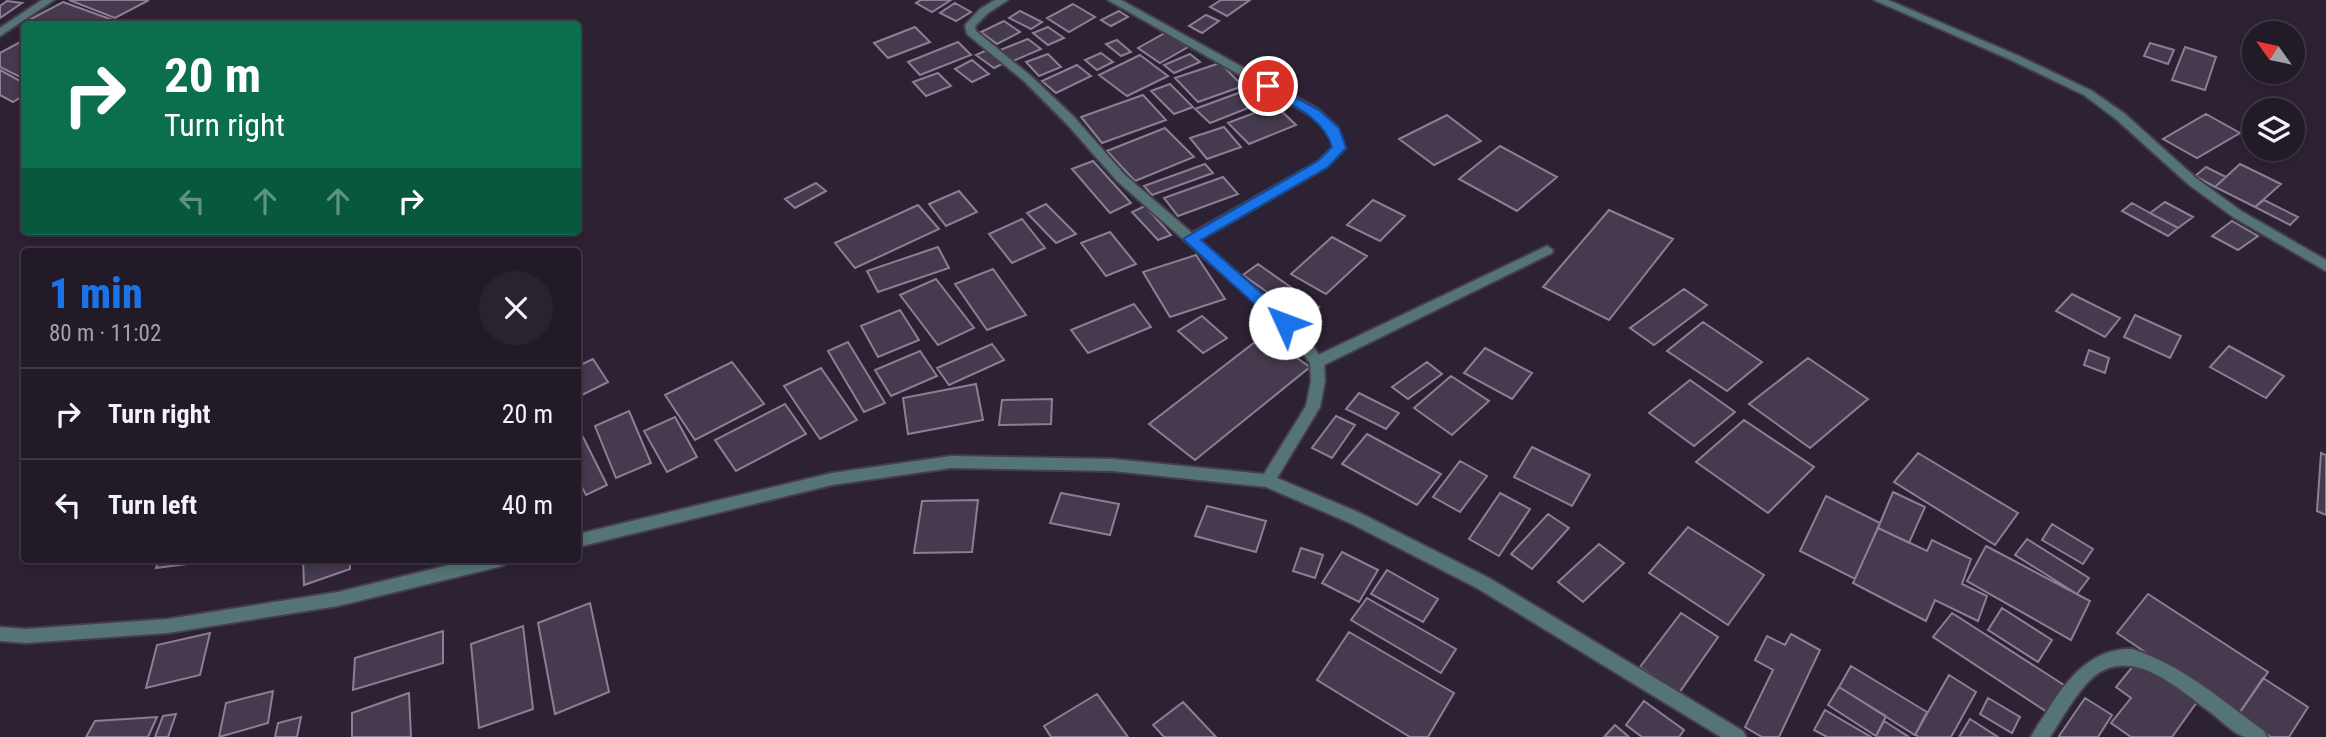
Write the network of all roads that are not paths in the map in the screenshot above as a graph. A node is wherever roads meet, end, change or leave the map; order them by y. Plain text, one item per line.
1 (49, 0) edge
2 (1003, 0) edge
3 (1113, 0) edge
4 (1879, 0) edge
5 (0, 33) edge
6 (1191, 239) junction
7 (1547, 250) dead end
8 (2326, 266) edge
9 (1317, 362) junction
10 (1268, 481) junction
11 (581, 540) edge
12 (486, 563) edge
13 (0, 635) edge
14 (1737, 737) edge
15 (2040, 737) edge
16 (2258, 737) edge

1 - 5 street
2 - 6 street
3 - 6 street
4 - 8 street
6 - 9 street
7 - 9 street
9 - 10 street
10 - 11 street
10 - 14 street
12 - 13 street
15 - 16 street

